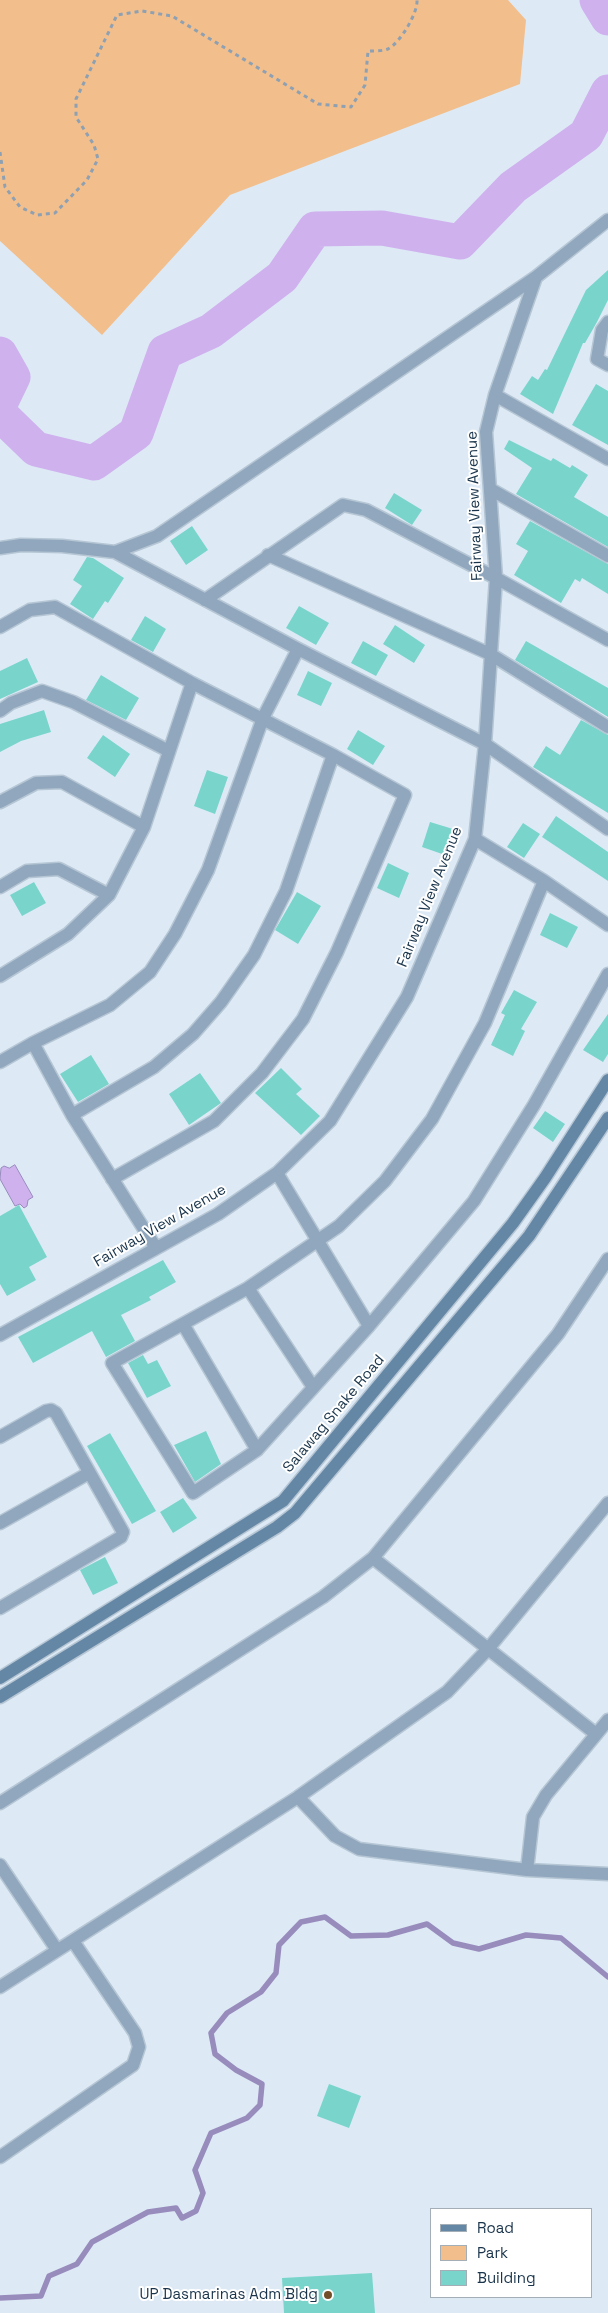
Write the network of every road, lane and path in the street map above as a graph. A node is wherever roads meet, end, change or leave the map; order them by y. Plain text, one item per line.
1 (417, 0) edge
2 (0, 152) edge
3 (608, 220) edge
4 (536, 277) junction
5 (608, 322) edge
6 (608, 364) edge
7 (495, 395) junction
8 (608, 459) edge
9 (492, 490) junction
10 (0, 548) edge
11 (115, 552) junction
12 (268, 555) junction
13 (608, 556) edge
14 (496, 578) junction
15 (205, 600) junction
16 (0, 627) edge
17 (608, 640) edge
18 (298, 649) junction
19 (490, 654) junction
20 (192, 683) junction
21 (0, 710) edge
22 (263, 718) junction
23 (608, 727) edge
24 (485, 744) junction
25 (169, 750) junction
26 (333, 755) junction
27 (0, 802) edge
28 (144, 827) junction
29 (608, 828) edge
30 (475, 839) junction
31 (544, 881) junction
32 (0, 887) edge
33 (109, 896) junction
34 (608, 925) edge
35 (608, 974) edge
36 (0, 976) edge
37 (32, 1043) junction
38 (0, 1062) edge
39 (608, 1080) edge
40 (72, 1114) junction
41 (608, 1118) edge
42 (277, 1172) junction
43 (112, 1179) junction
44 (318, 1240) junction
45 (156, 1248) junction
46 (608, 1259) edge
47 (248, 1288) junction
48 (183, 1324) junction
49 (369, 1326) junction
50 (0, 1334) edge
51 (397, 1363) junction
52 (412, 1375) junction
53 (313, 1387) junction
54 (0, 1437) edge
55 (257, 1450) junction
56 (89, 1472) junction
57 (608, 1503) edge
58 (0, 1523) edge
59 (373, 1558) junction
60 (0, 1608) edge
61 (488, 1649) junction
62 (0, 1678) edge
63 (0, 1697) edge
64 (608, 1720) edge
65 (596, 1734) junction
66 (298, 1797) junction
67 (0, 1803) edge
68 (0, 1865) edge
69 (526, 1870) junction
70 (608, 1874) edge
71 (72, 1940) junction
72 (57, 1950) junction
73 (0, 1987) edge
74 (0, 2157) edge

1 - 2 path
3 - 4 street
4 - 7 street, Fairway View Avenue
4 - 11 street
5 - 6 street
7 - 8 street
7 - 9 street, Fairway View Avenue
9 - 13 street
9 - 14 street, Fairway View Avenue
10 - 11 street
11 - 15 street
12 - 14 street
12 - 15 street
12 - 19 street
14 - 17 street
14 - 19 street, Fairway View Avenue
15 - 18 street
16 - 20 street
18 - 22 street
18 - 24 street
19 - 23 street
19 - 24 street, Fairway View Avenue
20 - 22 street
20 - 25 street
21 - 25 street
22 - 26 street
22 - 37 street
24 - 29 street
24 - 30 street, Fairway View Avenue
25 - 28 street
26 - 40 street
26 - 43 street
27 - 28 street
28 - 33 street
30 - 31 street
30 - 42 street, Fairway View Avenue
31 - 34 street
31 - 44 street
32 - 33 street
33 - 36 street
35 - 49 street
37 - 38 street
37 - 40 street
39 - 51 main road, Salawag Snake Road
40 - 43 street
41 - 52 main road
42 - 44 street
42 - 45 street, Fairway View Avenue
43 - 45 street
44 - 47 street
44 - 49 street
45 - 50 street, Fairway View Avenue
46 - 59 street
47 - 48 street
47 - 53 street
48 - 55 street
48 - 55 street
49 - 53 street
51 - 52 main road
51 - 62 main road, Salawag Snake Road
52 - 63 main road
53 - 55 street
54 - 56 street
56 - 58 street
56 - 60 street
57 - 61 street
59 - 61 street
59 - 67 street
61 - 65 street
61 - 66 street
64 - 65 street
65 - 69 street
66 - 69 street
66 - 71 street
68 - 72 street
69 - 70 street
71 - 72 street
71 - 74 street
72 - 73 street

